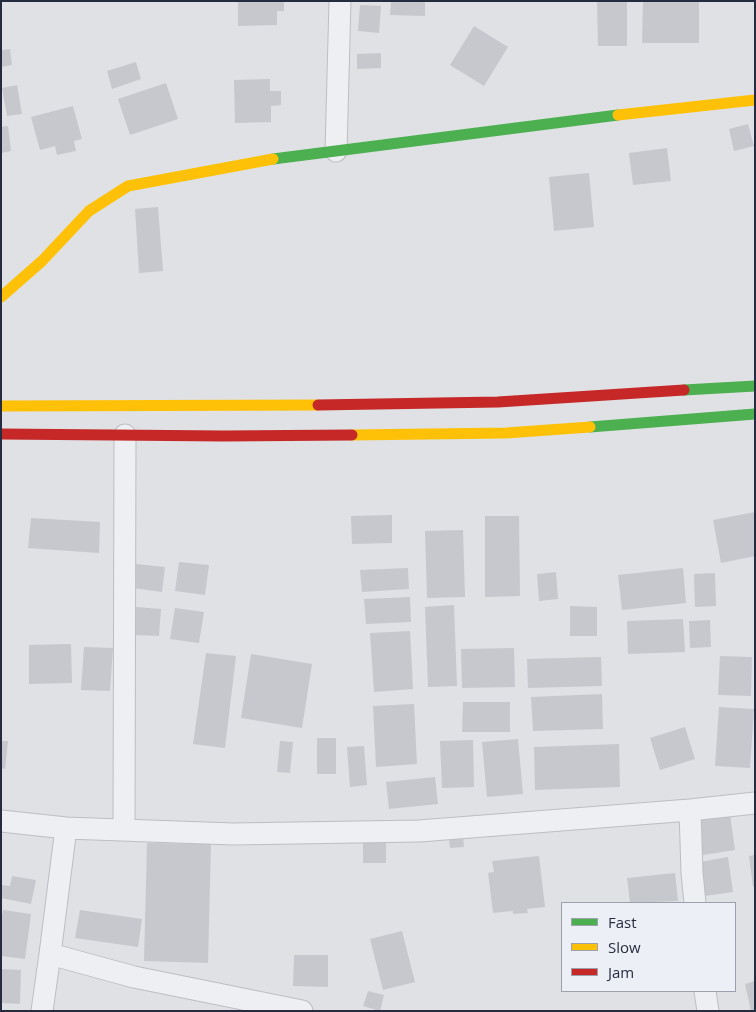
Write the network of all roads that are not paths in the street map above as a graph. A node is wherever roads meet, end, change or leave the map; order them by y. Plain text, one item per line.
1 (340, 1) edge
2 (755, 100) edge
3 (336, 152) junction
4 (1, 297) edge
5 (755, 386) edge
6 (1, 406) edge
7 (755, 414) edge
8 (1, 434) edge
9 (124, 435) junction
10 (755, 803) edge
11 (690, 810) junction
12 (1, 821) edge
13 (66, 828) junction
14 (124, 830) junction
15 (695, 902) edge
16 (50, 954) junction
17 (705, 992) edge
18 (42, 1011) edge
19 (302, 1011) edge
20 (708, 1011) edge

1 - 3 street
2 - 3 main road
3 - 4 main road
5 - 6 main road
7 - 9 main road
8 - 9 main road
9 - 14 street
10 - 11 street
11 - 14 street
11 - 15 street
12 - 13 street
13 - 14 street
13 - 16 street
16 - 18 street
16 - 19 street
17 - 20 street

